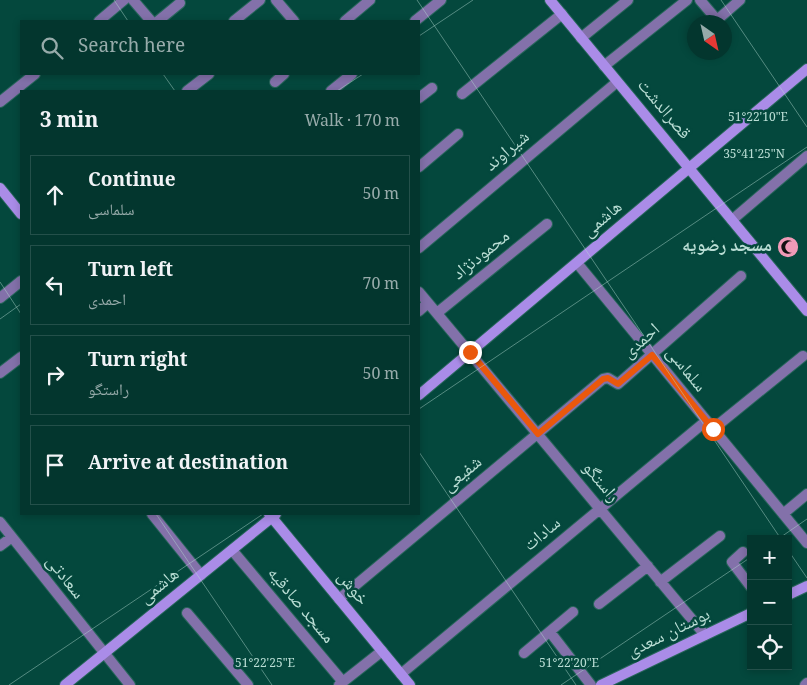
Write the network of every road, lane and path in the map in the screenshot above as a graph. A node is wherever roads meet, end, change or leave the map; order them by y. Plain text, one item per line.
1 (124, 0) edge
2 (134, 0) edge
3 (260, 0) edge
4 (276, 0) edge
5 (370, 0) edge
6 (441, 0) edge
7 (550, 0) edge
8 (628, 0) edge
9 (688, 0) edge
10 (700, 0) edge
11 (740, 0) edge
12 (180, 3) dead end
13 (562, 14) junction
14 (100, 20) edge
15 (150, 20) edge
16 (159, 20) edge
17 (235, 20) edge
18 (293, 20) edge
19 (346, 20) edge
20 (417, 20) edge
21 (581, 38) junction
22 (604, 66) junction
23 (807, 69) edge
24 (34, 75) edge
25 (208, 75) edge
26 (283, 75) edge
27 (340, 78) edge
28 (274, 82) dead end
29 (617, 82) junction
30 (432, 88) dead end
31 (188, 90) edge
32 (333, 90) edge
33 (462, 94) dead end
34 (420, 97) edge
35 (0, 102) edge
36 (458, 134) dead end
37 (807, 156) edge
38 (420, 166) edge
39 (690, 168) junction
40 (0, 188) edge
41 (20, 213) edge
42 (732, 220) junction
43 (547, 224) dead end
44 (420, 247) edge
45 (577, 263) junction
46 (741, 276) dead end
47 (20, 282) edge
48 (420, 293) edge
49 (0, 298) edge
50 (428, 303) junction
51 (420, 310) edge
52 (807, 311) edge
53 (437, 314) junction
54 (470, 352) junction
55 (652, 355) junction
56 (803, 356) dead end
57 (20, 358) edge
58 (0, 373) edge
59 (420, 394) edge
60 (710, 425) junction
61 (538, 434) junction
62 (807, 494) edge
63 (600, 509) junction
64 (783, 514) junction
65 (153, 515) edge
66 (272, 515) edge
67 (0, 522) edge
68 (720, 536) dead end
69 (12, 537) junction
70 (807, 543) edge
71 (0, 546) edge
72 (232, 550) junction
73 (743, 552) dead end
74 (648, 566) junction
75 (201, 575) junction
76 (660, 582) junction
77 (747, 582) edge
78 (807, 586) edge
79 (792, 593) edge
80 (339, 599) junction
81 (599, 604) dead end
82 (188, 612) dead end
83 (573, 612) dead end
84 (747, 615) edge
85 (550, 632) junction
86 (705, 635) junction
87 (382, 650) junction
88 (524, 653) dead end
89 (103, 654) junction
90 (401, 674) junction
91 (341, 684) edge
92 (65, 685) edge
93 (130, 685) edge
94 (248, 685) edge
95 (410, 685) edge
96 (591, 685) edge
97 (601, 685) edge

1 - 14 street
2 - 15 street
3 - 17 street
4 - 18 street
5 - 19 street
6 - 20 street
7 - 13 main road, قصرالدشت
8 - 21 street
9 - 22 street
10 - 11 street
12 - 16 street
13 - 21 main road, قصرالدشت
13 - 33 street
21 - 22 main road, قصرالدشت
22 - 29 main road, قصرالدشت
23 - 39 main road, هاشمی
24 - 35 street
25 - 31 street
26 - 28 street
27 - 32 street
29 - 39 main road, قصرالدشت
29 - 44 street, شیراوند
30 - 34 street
36 - 38 street
37 - 42 street
39 - 42 main road, قصرالدشت
39 - 45 main road, هاشمی
40 - 41 main road
42 - 52 main road, قصرالدشت
43 - 53 street, محمودنژاد
45 - 54 main road, هاشمی
45 - 55 street, سلماسی
46 - 55 street, احمدی
47 - 49 street
48 - 50 street, راستگو
50 - 51 street
50 - 53 street, راستگو
53 - 54 street, راستگو
54 - 59 main road, هاشمی
54 - 61 street, راستگو
55 - 60 street, سلماسی
55 - 61 street, احمدی
56 - 60 street, سادات
57 - 58 street
60 - 63 street, سادات
60 - 64 street, سلماسی
61 - 63 street, راستگو
61 - 80 street, شفیعی
62 - 64 street
63 - 74 street, راستگو
63 - 90 street, سادات
64 - 70 street, سلماسی
65 - 75 street
66 - 72 main road, هاشمی
66 - 80 main road, خوش
67 - 69 street, سعادتی
68 - 76 street
69 - 71 street
69 - 89 street, سعادتی
72 - 75 main road, هاشمی
72 - 91 street, مسجد صادقیه
73 - 77 street
74 - 76 street, راستگو
74 - 81 street
75 - 89 main road, هاشمی
76 - 86 street, راستگو
78 - 79 main road
80 - 87 main road, خوش
82 - 94 street
83 - 85 street
84 - 86 main road, بوستان سعدی
85 - 88 street
85 - 96 street
86 - 97 main road, بوستان سعدی
87 - 90 main road, خوش
87 - 91 street, مسجد صادقیه
89 - 92 main road, هاشمی
89 - 93 street, سعادتی
90 - 95 main road, خوش

